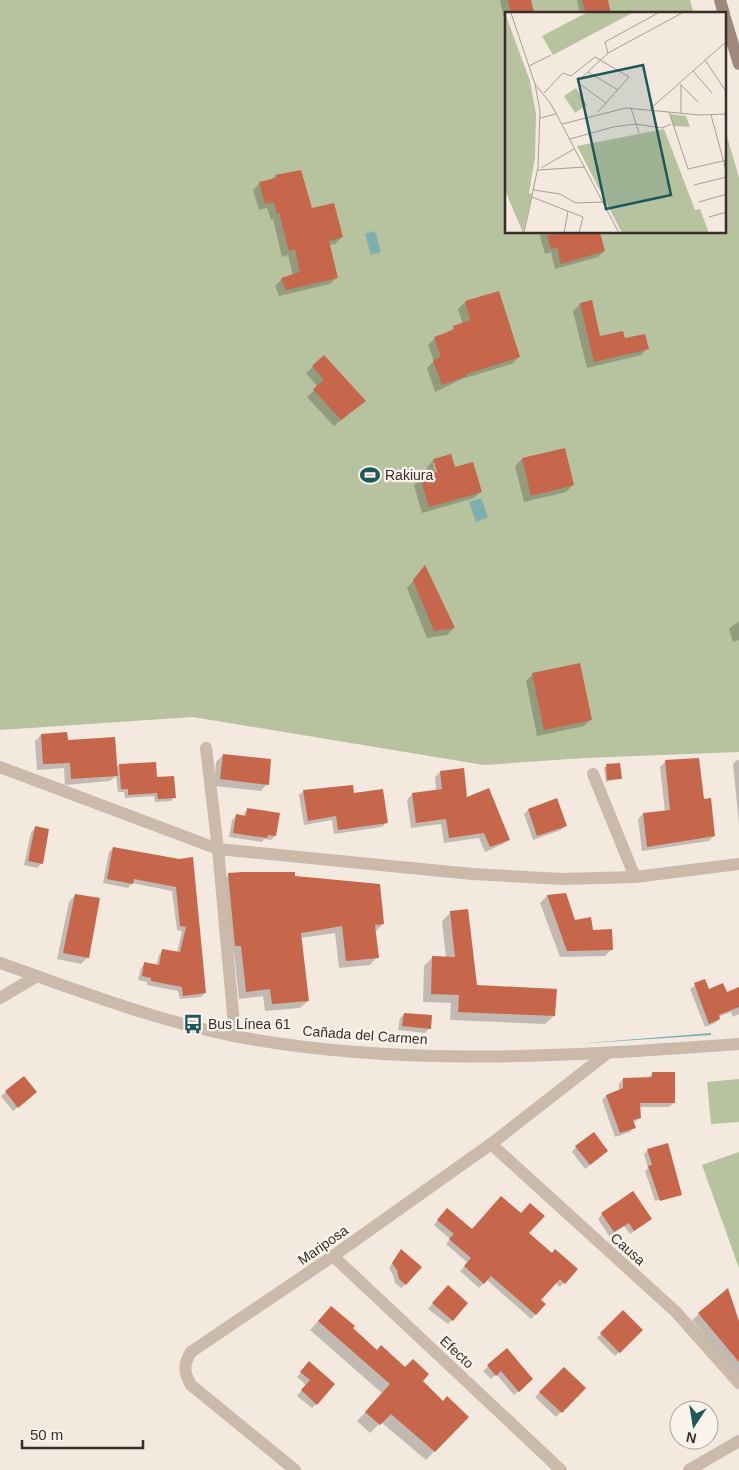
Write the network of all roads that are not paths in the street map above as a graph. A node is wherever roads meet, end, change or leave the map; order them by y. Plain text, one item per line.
1 (726, 21) edge
2 (739, 64) edge
3 (206, 748) dead end
4 (0, 767) edge
5 (593, 774) dead end
6 (218, 849) junction
7 (739, 864) edge
8 (635, 876) junction
9 (0, 963) edge
10 (36, 976) junction
11 (0, 998) edge
12 (235, 1036) junction
13 (739, 1044) edge
14 (605, 1054) junction
15 (491, 1144) junction
16 (333, 1256) junction
17 (739, 1383) edge
18 (739, 1441) edge
19 (295, 1470) edge
20 (561, 1470) edge
21 (688, 1470) edge

1 - 2 main road
3 - 6 street
4 - 6 street
5 - 8 street
6 - 8 street
6 - 12 street
7 - 8 street
9 - 10 street, Cañada del Carmen
10 - 11 street
10 - 12 street, Cañada del Carmen
12 - 14 street, Cañada del Carmen
13 - 14 street, Cañada del Carmen
14 - 15 street, Mariposa
15 - 16 street, Mariposa
15 - 17 street, Causa
16 - 19 street, Mariposa
16 - 20 street, Efecto
18 - 21 street

